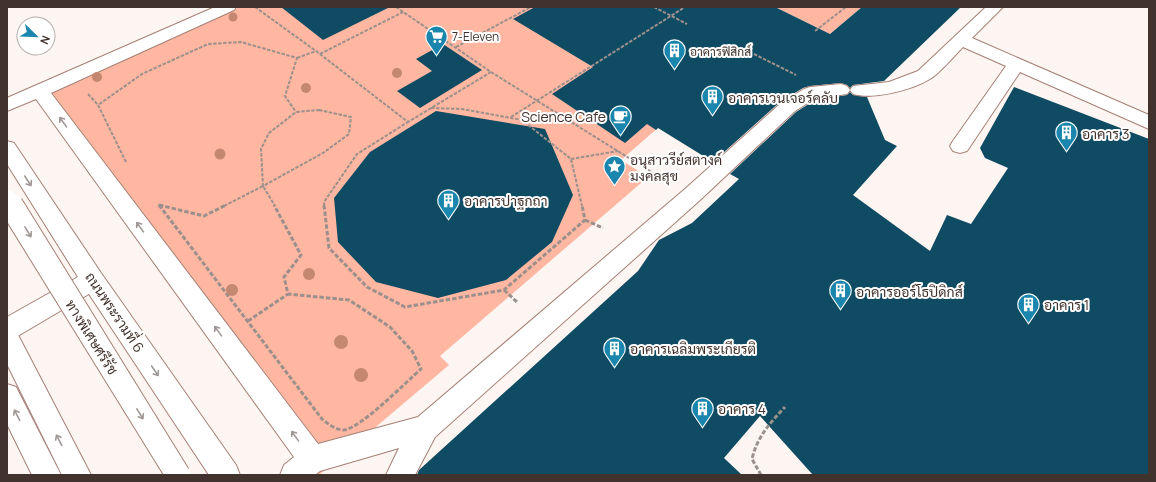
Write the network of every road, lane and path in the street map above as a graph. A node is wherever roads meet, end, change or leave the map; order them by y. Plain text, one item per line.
1 (228, 7) edge
2 (255, 7) edge
3 (396, 7) edge
4 (531, 7) edge
5 (654, 7) edge
6 (685, 7) edge
7 (846, 7) edge
8 (995, 7) edge
9 (404, 12) junction
10 (671, 16) junction
11 (687, 24) dead end
12 (815, 32) dead end
13 (962, 40) junction
14 (456, 47) junction
15 (316, 51) junction
16 (320, 54) junction
17 (754, 54) dead end
18 (297, 58) junction
19 (1017, 64) junction
20 (491, 72) junction
21 (800, 77) dead end
22 (40, 91) junction
23 (84, 91) dead end
24 (536, 100) junction
25 (7, 105) edge
26 (98, 106) junction
27 (431, 108) junction
28 (296, 112) junction
29 (511, 118) junction
30 (408, 122) junction
31 (1149, 123) edge
32 (960, 146) dead end
33 (7, 148) edge
34 (618, 151) junction
35 (571, 159) junction
36 (128, 166) dead end
37 (673, 185) dead end
38 (263, 186) junction
39 (7, 199) edge
40 (154, 201) dead end
41 (159, 205) junction
42 (585, 220) junction
43 (603, 228) dead end
44 (93, 280) junction
45 (504, 290) junction
46 (288, 294) junction
47 (517, 302) dead end
48 (248, 321) junction
49 (7, 329) edge
50 (7, 339) edge
51 (7, 396) edge
52 (785, 407) dead end
53 (425, 428) junction
54 (303, 467) edge
55 (47, 475) edge
56 (77, 475) edge
57 (178, 475) edge
58 (226, 475) edge
59 (400, 475) edge
60 (761, 475) edge

1 - 22 main road
2 - 15 path
3 - 9 path
4 - 14 path
5 - 10 path
6 - 10 path
7 - 12 path
8 - 13 main road
9 - 14 path
9 - 16 path
10 - 11 path
10 - 24 path
13 - 19 main road
13 - 53 main road
14 - 20 path
15 - 16 path
15 - 18 path
16 - 30 path
17 - 21 path
18 - 26 path
18 - 28 path
19 - 31 main road
19 - 32 main road
20 - 24 path
20 - 27 path
22 - 25 main road
54 -> 22 main road
23 - 26 path
24 - 29 path
24 - 34 path
26 - 36 path
27 - 29 path
27 - 30 path
28 - 38 path
28 - 38 path
29 - 35 path
30 - 45 path
33 -> 44 main road, ถนนพระรามที่ 6
34 - 35 path
34 - 37 path
35 - 42 path
38 - 41 path
38 - 46 path
39 -> 57 main road, ทางพิเศษศรีรัช, bridge
40 - 41 path
41 - 48 path
42 - 43 path
42 - 45 path
44 - 49 main road
44 -> 58 main road, ถนนพระรามที่ 6
45 - 47 path
46 - 48 path
46 - 48 path
56 -> 50 main road
55 -> 51 main road
52 - 60 path
53 - 54 main road
53 - 59 main road

